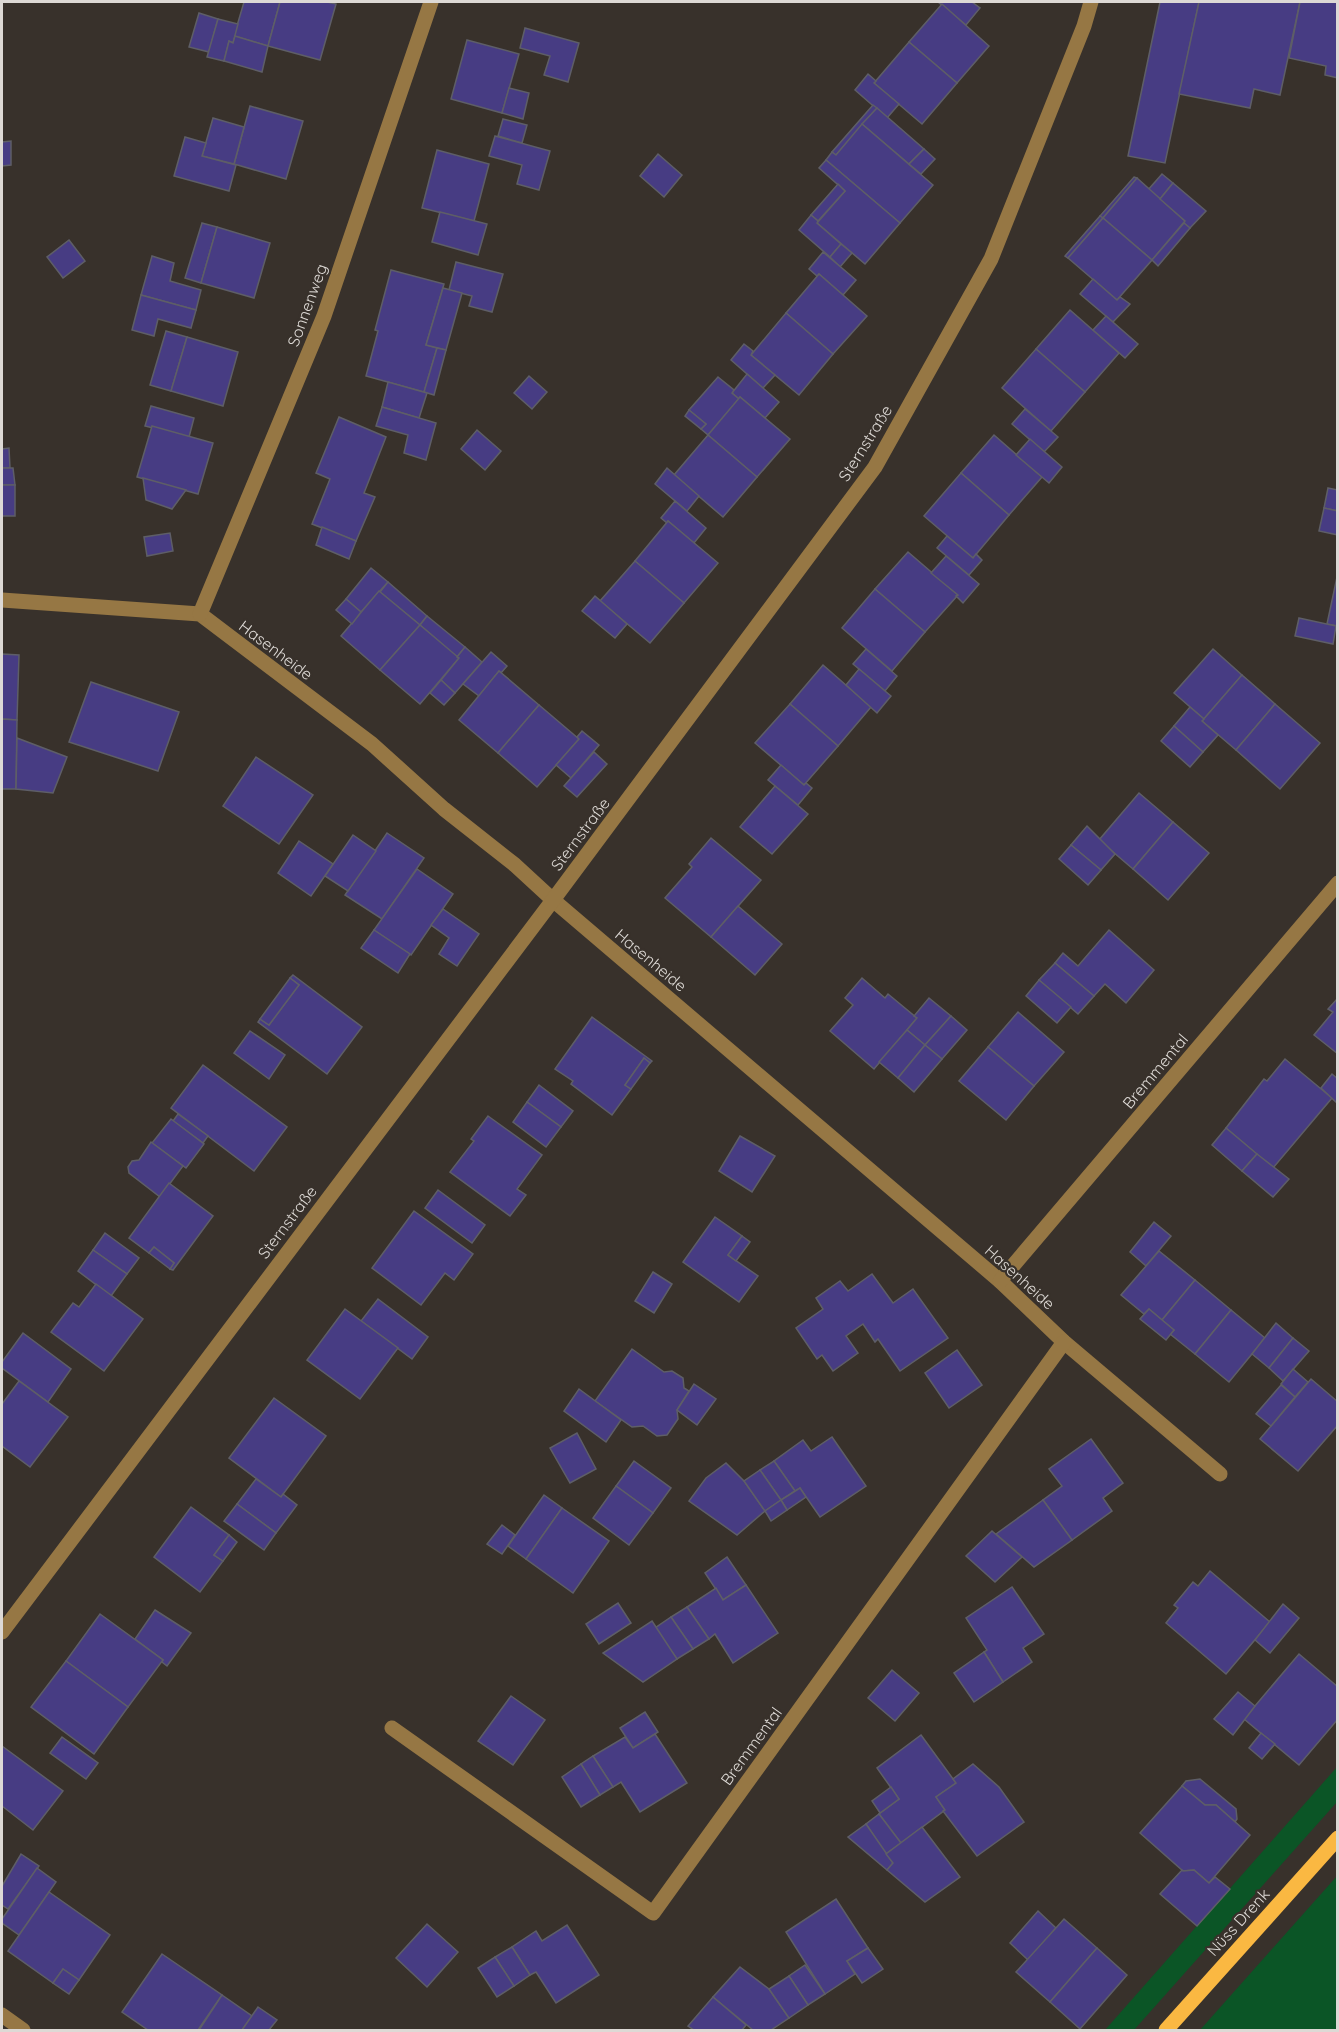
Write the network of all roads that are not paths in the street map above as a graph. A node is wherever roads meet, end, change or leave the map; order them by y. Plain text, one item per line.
1 (431, 2) edge
2 (1091, 2) edge
3 (2, 600) edge
4 (200, 614) junction
5 (1338, 883) edge
6 (553, 900) junction
7 (1000, 1281) junction
8 (1064, 1342) junction
9 (1220, 1474) dead end
10 (2, 1632) edge
11 (392, 1728) dead end
12 (1338, 1838) edge
13 (2, 2015) edge
14 (23, 2031) edge
15 (1166, 2031) edge

1 - 4 street, Sonnenweg
2 - 6 street, Sternstraße
3 - 4 street
4 - 6 street, Hasenheide
5 - 7 street, Bremmental
6 - 7 street, Hasenheide
6 - 10 street, Sternstraße
7 - 8 street, Hasenheide
8 - 9 street, Hasenheide
8 - 11 street, Bremmental
12 - 15 main road, Nüss Drenk
13 - 14 street

